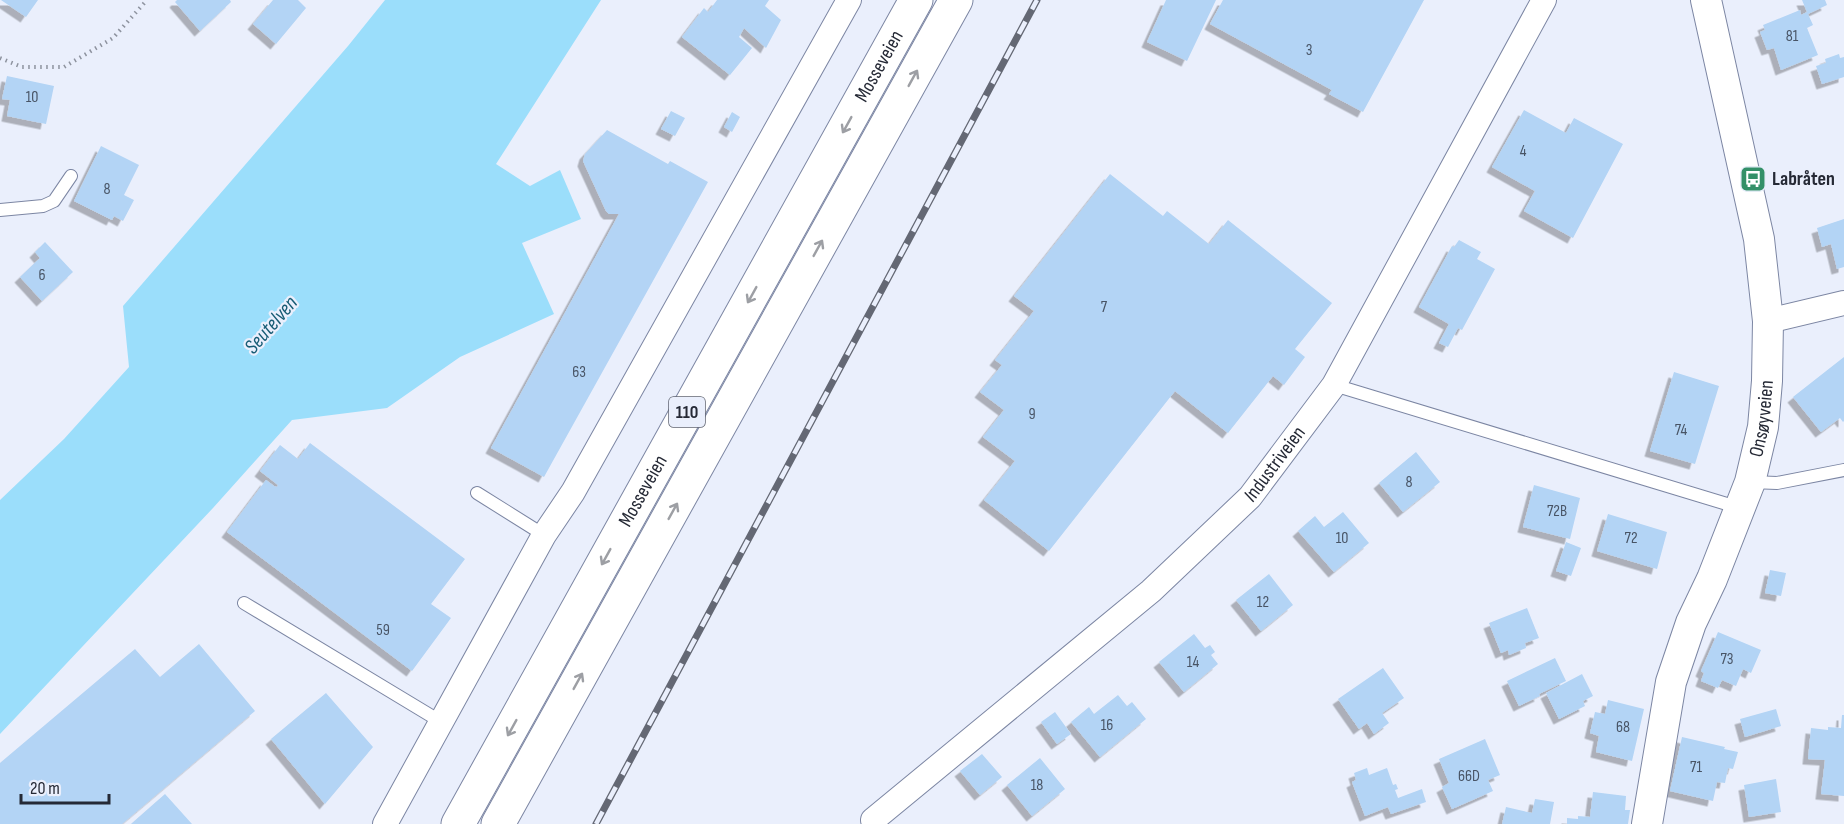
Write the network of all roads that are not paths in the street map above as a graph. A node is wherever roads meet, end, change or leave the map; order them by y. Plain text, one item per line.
1 (849, 0) edge
2 (916, 0) edge
3 (956, 0) edge
4 (1544, 0) edge
5 (1707, 0) edge
6 (71, 176) dead end
7 (0, 210) edge
8 (1844, 303) edge
9 (1768, 321) junction
10 (1334, 384) junction
11 (1844, 470) edge
12 (477, 493) dead end
13 (1745, 495) junction
14 (544, 535) junction
15 (244, 603) dead end
16 (443, 723) junction
17 (873, 820) dead end
18 (385, 824) edge
19 (458, 824) edge
20 (498, 824) edge
21 (1647, 824) edge

1 - 14 street
2 -> 19 highway, Mosseveien / 110
20 -> 3 highway, Mosseveien / 110
4 - 10 street, Industriveien
5 - 9 street, Onsøyveien
6 - 7 lane
8 - 9 street
9 - 13 street, Onsøyveien
10 - 13 lane
10 - 17 street, Industriveien
11 - 13 lane
12 - 14 lane
13 - 21 street, Onsøyveien
14 - 16 street
15 - 16 lane
16 - 18 street

